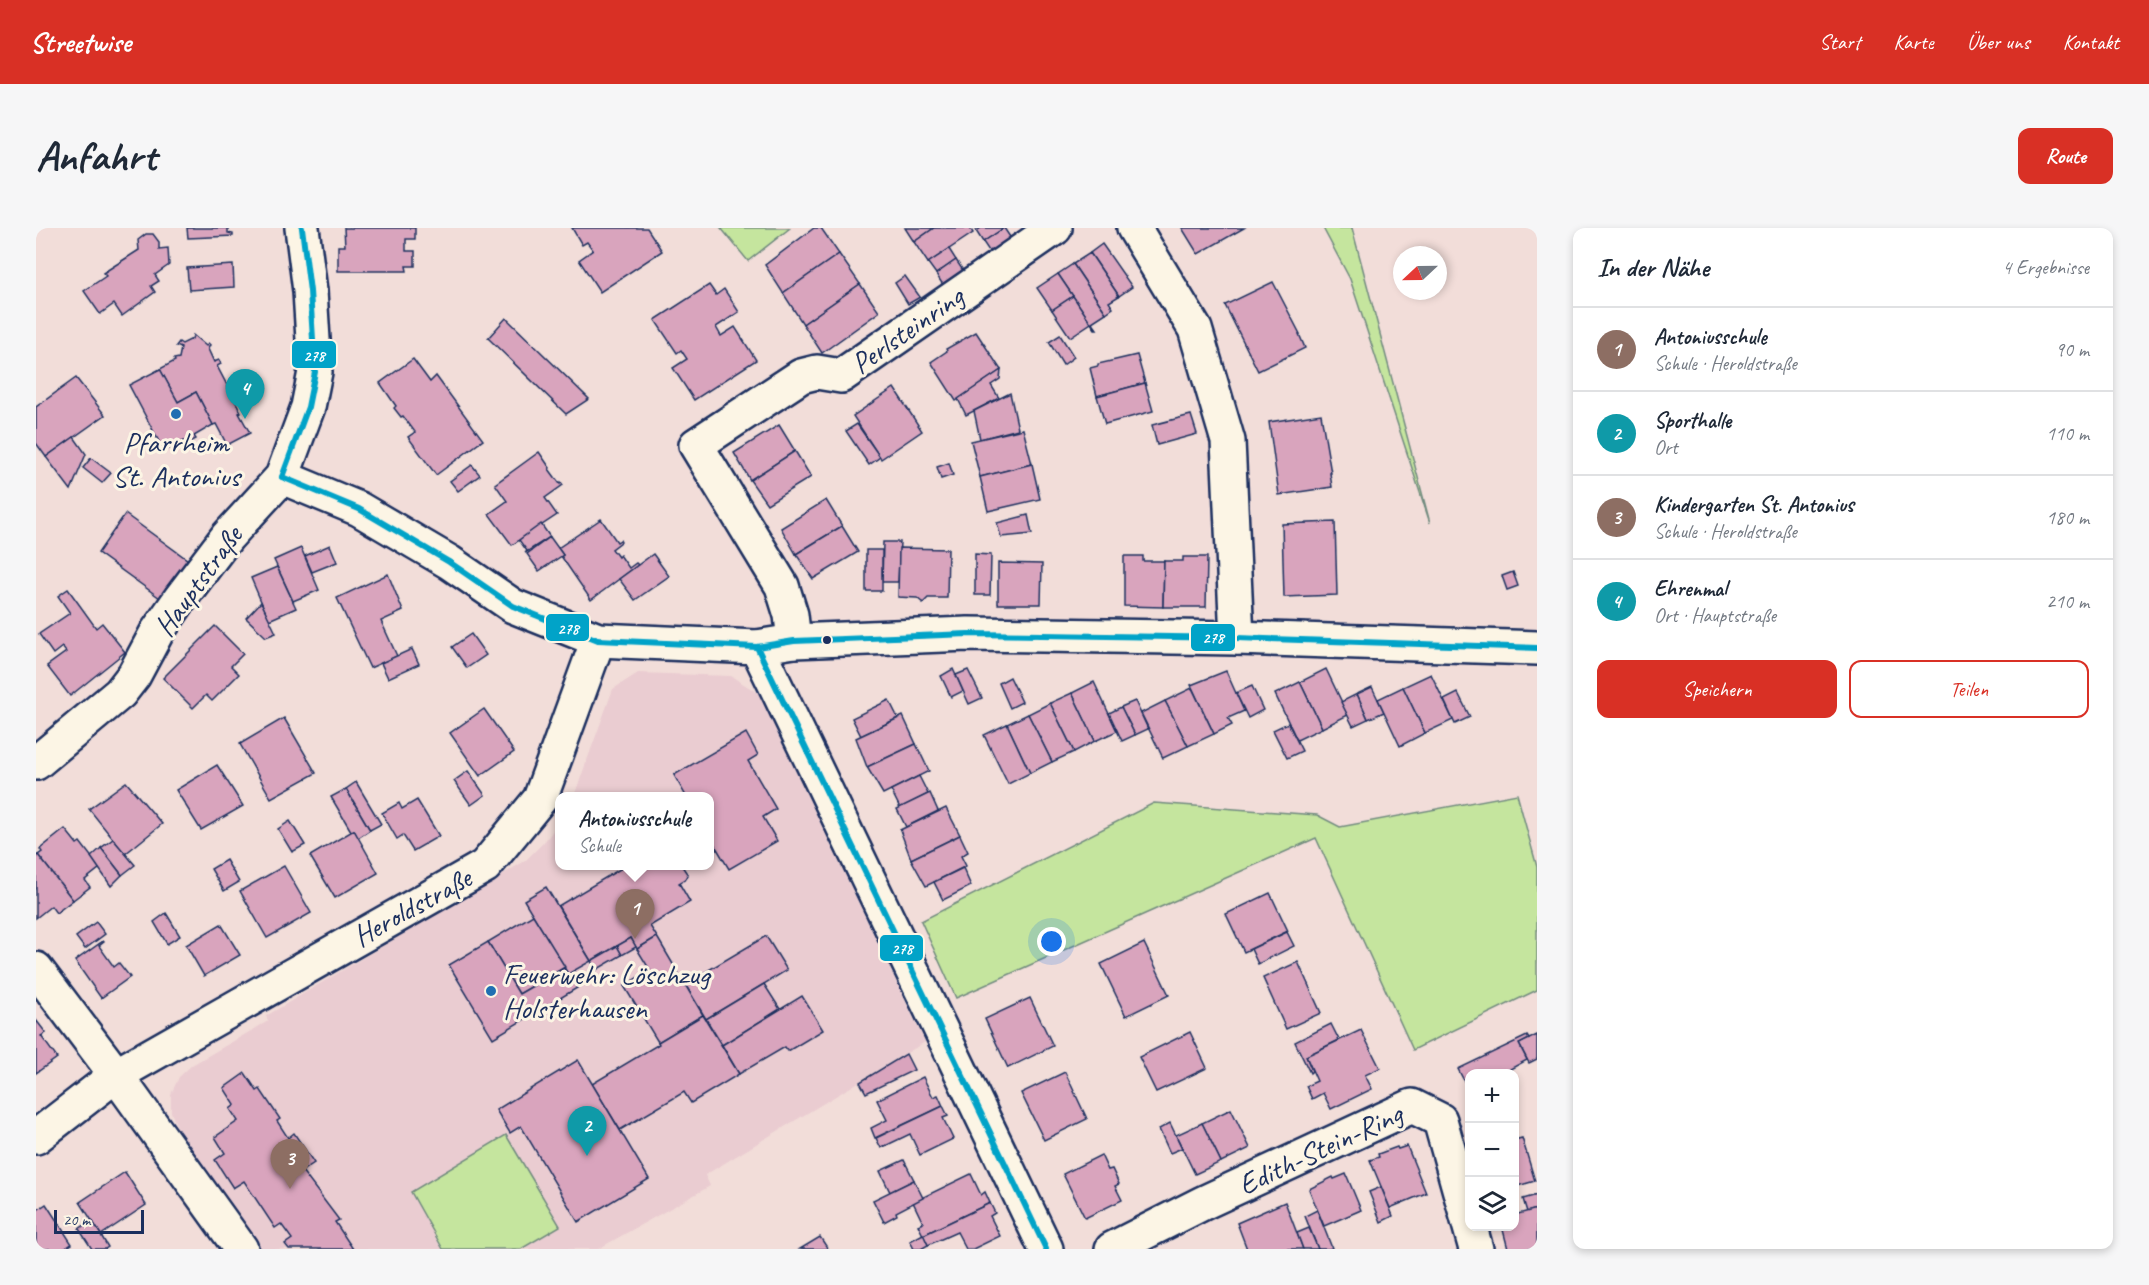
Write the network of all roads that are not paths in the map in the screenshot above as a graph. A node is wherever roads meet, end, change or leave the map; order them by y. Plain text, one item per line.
1 (302, 228) edge
2 (1054, 228) edge
3 (1134, 228) edge
4 (282, 477) junction
5 (1237, 638) junction
6 (598, 640) junction
7 (794, 641) junction
8 (757, 647) junction
9 (1537, 648) edge
10 (36, 763) edge
11 (36, 969) edge
12 (116, 1074) junction
13 (36, 1137) edge
14 (242, 1249) edge
15 (1046, 1249) edge
16 (1112, 1249) edge
17 (1476, 1249) edge

1 - 4 street, Hauptstraße
2 - 7 street, Perlsteinring
3 - 5 street
4 - 6 street
4 - 10 street, Hauptstraße
5 - 7 street
5 - 9 street
6 - 8 street
6 - 12 street, Heroldstraße
7 - 8 street
8 - 15 street
11 - 12 street
12 - 13 street, Heroldstraße
12 - 14 street
16 - 17 street, Edith-Stein-Ring

